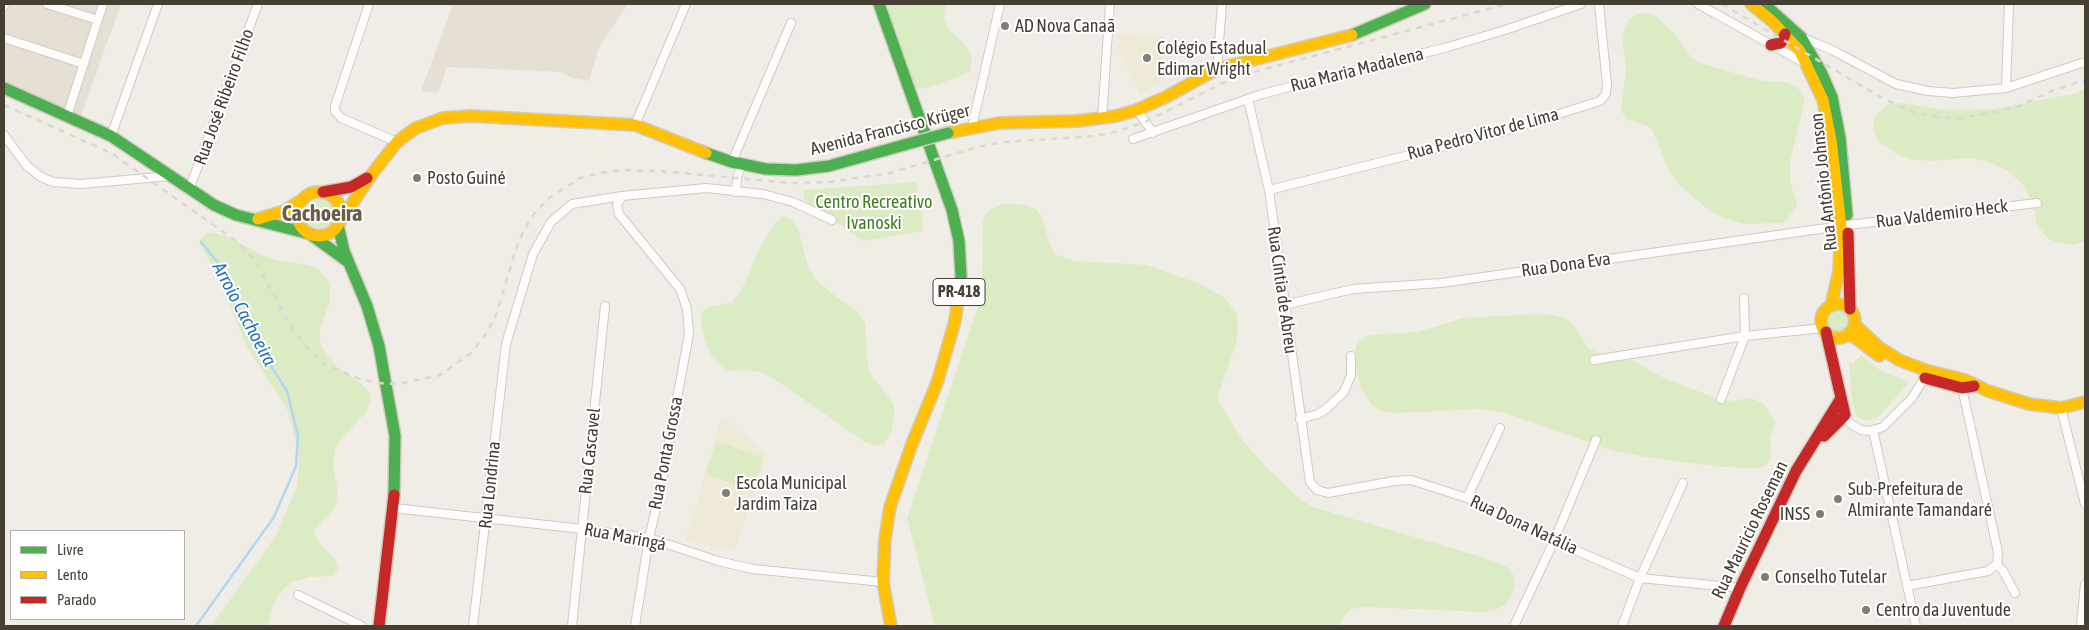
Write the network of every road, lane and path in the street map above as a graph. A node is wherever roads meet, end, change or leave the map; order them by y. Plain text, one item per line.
1 (47, 4) edge
2 (103, 4) edge
3 (158, 4) edge
4 (258, 4) edge
5 (369, 4) edge
6 (686, 4) edge
7 (879, 4) edge
8 (1000, 4) edge
9 (1110, 4) edge
10 (1222, 4) edge
11 (1425, 4) edge
12 (1581, 4) edge
13 (1599, 4) edge
14 (1698, 4) edge
15 (1751, 4) edge
16 (1764, 4) edge
17 (2009, 4) edge
18 (98, 20) junction
19 (792, 23) dead end
20 (1785, 34) junction
21 (1801, 37) junction
22 (4, 38) edge
23 (1771, 45) junction
24 (1832, 50) junction
25 (1808, 59) junction
26 (2085, 62) edge
27 (84, 64) junction
28 (1217, 69) junction
29 (4, 88) edge
30 (2006, 88) junction
31 (1248, 99) junction
32 (1137, 110) junction
33 (66, 116) junction
34 (1102, 118) junction
35 (635, 124) junction
36 (972, 127) junction
37 (1153, 133) junction
38 (4, 134) edge
39 (112, 136) junction
40 (1133, 139) dead end
41 (397, 142) junction
42 (737, 163) junction
43 (372, 174) junction
44 (170, 176) junction
45 (189, 190) junction
46 (1269, 190) junction
47 (322, 192) junction
48 (736, 192) junction
49 (622, 196) junction
50 (302, 200) junction
51 (2037, 203) dead end
52 (256, 219) junction
53 (832, 220) dead end
54 (338, 225) junction
55 (1844, 226) junction
56 (310, 234) junction
57 (348, 262) junction
58 (1744, 298) dead end
59 (1284, 305) junction
60 (605, 306) dead end
61 (1831, 306) junction
62 (1850, 309) junction
63 (1824, 330) junction
64 (1848, 331) junction
65 (1745, 336) junction
66 (1351, 356) dead end
67 (1594, 360) dead end
68 (1834, 361) junction
69 (1925, 378) junction
70 (1967, 385) junction
71 (1721, 399) dead end
72 (1840, 400) junction
73 (2085, 402) edge
74 (2061, 408) junction
75 (1845, 415) junction
76 (1300, 419) junction
77 (1500, 428) dead end
78 (1873, 430) junction
79 (1596, 440) dead end
80 (1811, 450) junction
81 (1310, 482) joint
82 (1682, 483) dead end
83 (1467, 498) junction
84 (2085, 504) edge
85 (394, 508) junction
86 (486, 518) junction
87 (582, 528) junction
88 (649, 538) junction
89 (1554, 541) junction
90 (1997, 564) junction
91 (1640, 578) junction
92 (883, 582) junction
93 (2085, 584) edge
94 (1908, 586) junction
95 (1740, 588) junction
96 (2014, 592) dead end
97 (298, 595) dead end
98 (362, 626) edge
99 (379, 626) edge
100 (473, 626) edge
101 (572, 626) edge
102 (635, 626) edge
103 (891, 626) edge
104 (1514, 626) edge
105 (1622, 626) edge
106 (1724, 626) edge
107 (1916, 626) edge
108 (2081, 626) edge

1 - 18 street
2 - 18 street
3 - 39 street
4 - 45 street, Rua José Ribeiro Filho
5 - 41 street
6 - 35 street
7 - 92 main road, PR-418
8 - 36 street
9 - 34 street
10 - 28 street
11 - 28 main road, Avenida Francisco Krüger
12 - 31 street, Rua Maria Madalena
13 - 46 street, Rua Pedro Vitor de Lima
14 - 23 street
15 - 20 main road
16 - 21 main road
17 - 30 street
18 - 27 street
19 - 42 street
20 - 23 main road
20 - 25 main road
21 - 24 street
21 - 25 main road
22 - 27 street
23 - 25 street
24 - 25 street
24 - 30 street
25 - 55 main road, Rua Antônio Johnson
26 - 30 street
27 - 33 street
28 - 32 main road, Avenida Francisco Krüger
29 - 33 main road
31 - 37 street, Rua Maria Madalena
31 - 46 street, Rua Cíntia de Abreu
32 - 34 main road, Avenida Francisco Krüger
32 - 37 street
33 - 39 main road
34 - 36 main road, Avenida Francisco Krüger
35 - 41 main road, Avenida Francisco Krüger
35 - 42 main road, Avenida Francisco Krüger
36 - 42 main road, Avenida Francisco Krüger, bridge
37 - 40 street, Rua Maria Madalena
38 - 44 street
39 - 44 main road
41 - 43 main road, Avenida Francisco Krüger
42 - 48 street
43 - 47 main road, Avenida Francisco Krüger
43 - 54 main road, Avenida Francisco Krüger
44 - 45 main road
45 - 52 main road
46 - 59 street, Rua Cíntia de Abreu
47 - 50 main road
47 - 54 main road
48 - 49 street, Rua Londrina
48 - 53 street, Rua Londrina
49 - 86 street, Rua Londrina
49 - 88 street, Rua Ponta Grossa
50 - 52 main road
50 - 56 main road
51 - 55 street, Rua Valdemiro Heck
52 - 56 main road
54 - 56 main road
54 - 57 main road
55 - 59 street, Rua Dona Eva
55 - 61 main road, Rua Antônio Johnson
55 - 62 main road, Rua Antônio Johnson
56 - 57 main road
57 - 85 main road
58 - 65 street
59 - 76 street, Rua Cíntia de Abreu
60 - 87 street, Rua Cascavel
61 - 62 main road
61 - 63 main road
62 - 64 main road
63 - 64 main road
63 - 65 street
63 - 68 main road
64 - 68 main road
64 - 69 main road
64 - 70 main road
65 - 67 street
65 - 71 street
66 - 76 street
68 - 72 main road
69 - 70 main road
69 - 78 street
70 - 74 main road
70 - 90 street
72 - 75 main road
72 - 80 main road, Rua Mauricio Roseman
73 - 74 main road
74 - 84 street
75 - 78 street
75 - 80 main road, Rua Mauricio Roseman
76 - 81 street, Rua Cíntia de Abreu
77 - 83 street
78 - 94 street
79 - 89 street
80 - 95 main road, Rua Mauricio Roseman
81 - 83 street, Rua Dona Natália
82 - 91 street
83 - 89 street, Rua Dona Natália
85 - 86 street, Rua Maringá
85 - 99 main road
86 - 87 street, Rua Maringá
86 - 100 street, Rua Londrina
87 - 88 street, Rua Maringá
87 - 101 street, Rua Cascavel
88 - 92 street, Rua Maringá
88 - 102 street, Rua Ponta Grossa
89 - 91 street, Rua Dona Natália
89 - 104 street
90 - 94 street
90 - 96 street
91 - 95 street, Rua Dona Natália
91 - 105 street
92 - 103 main road, PR-418
93 - 108 street
94 - 107 street
95 - 106 main road, Rua Mauricio Roseman
97 - 98 street

